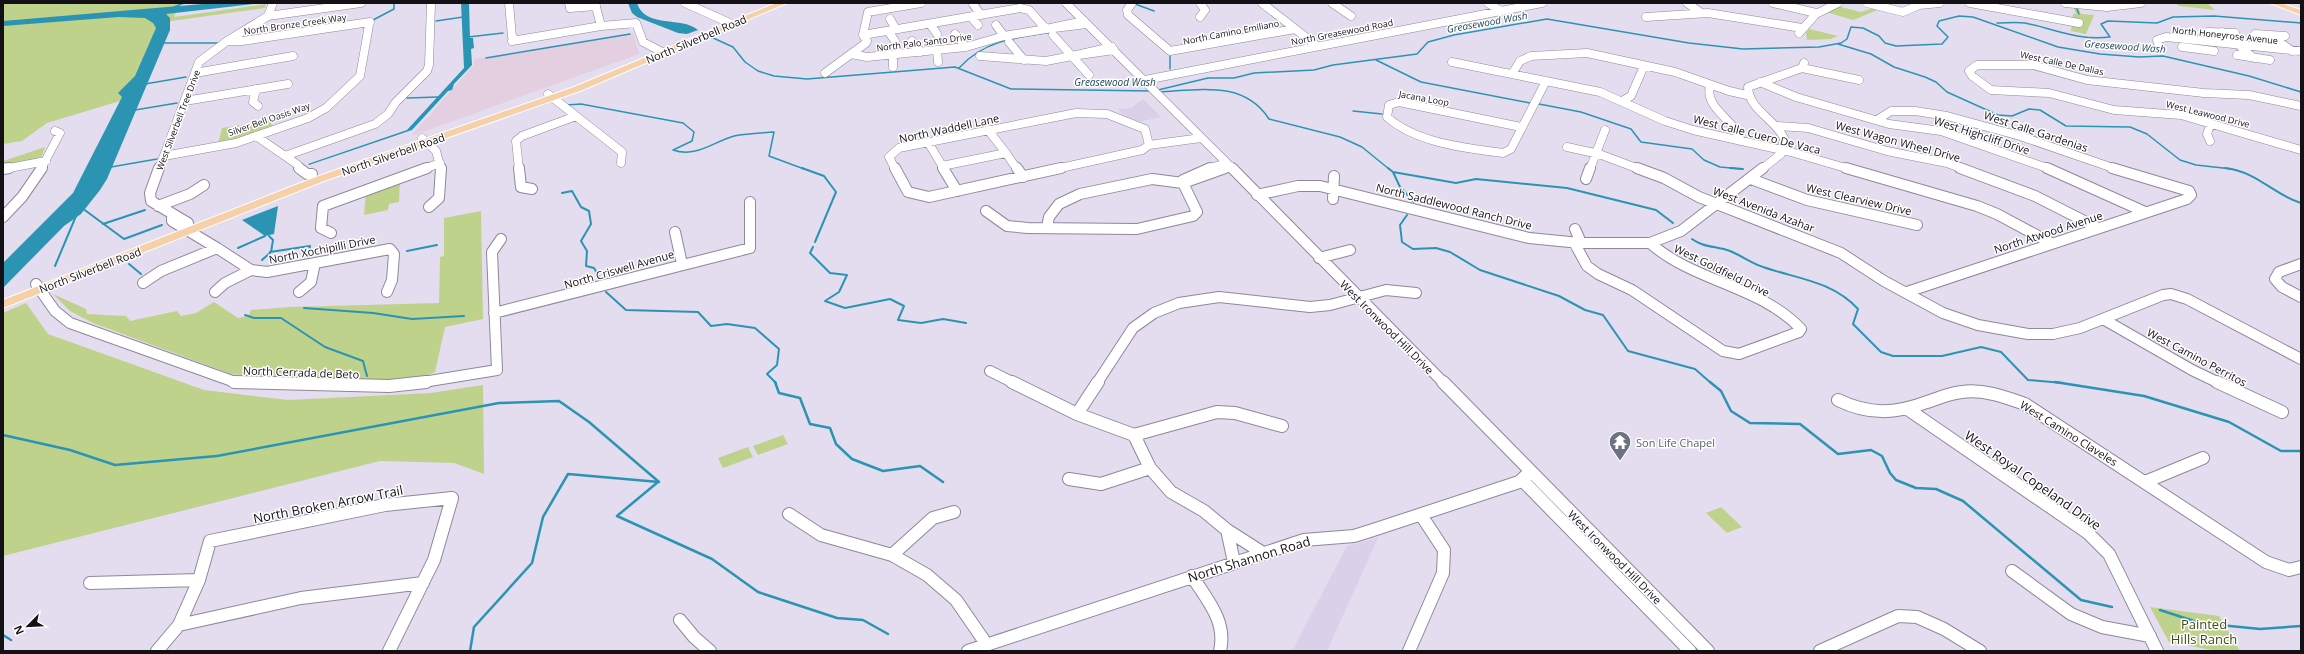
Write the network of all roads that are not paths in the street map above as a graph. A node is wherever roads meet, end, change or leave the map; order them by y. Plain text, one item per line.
1 (273, 3) edge
2 (361, 3) edge
3 (431, 3) edge
4 (509, 3) edge
5 (569, 3) edge
6 (685, 3) edge
7 (771, 3) edge
8 (782, 3) edge
9 (921, 3) edge
10 (1066, 3) edge
11 (1132, 3) edge
12 (1200, 3) edge
13 (1274, 3) edge
14 (1332, 3) edge
15 (1488, 3) edge
16 (1542, 3) edge
17 (1687, 3) edge
18 (1774, 3) edge
19 (1838, 3) edge
20 (1867, 3) edge
21 (1931, 3) edge
22 (1940, 3) edge
23 (1970, 3) edge
24 (1974, 3) edge
25 (2064, 3) edge
26 (2141, 3) edge
27 (2274, 3) edge
28 (596, 4) edge
29 (973, 4) dead end
30 (1263, 4) edge
31 (2088, 5) edge
32 (1501, 11) junction
33 (1700, 12) junction
34 (2301, 12) edge
35 (932, 13) dead end
36 (1816, 13) junction
37 (981, 15) junction
38 (268, 16) junction
39 (1351, 16) dead end
40 (971, 17) junction
41 (1200, 17) dead end
42 (1646, 17) dead end
43 (890, 19) dead end
44 (368, 22) joint
45 (730, 22) junction
46 (938, 22) junction
47 (1086, 22) junction
48 (2079, 23) dead end
49 (930, 24) junction
50 (996, 25) dead end
51 (601, 26) junction
52 (978, 26) dead end
53 (896, 29) junction
54 (1046, 29) junction
55 (1295, 29) junction
56 (888, 30) junction
57 (2208, 32) dead end
58 (2222, 32) junction
59 (2235, 33) dead end
60 (937, 34) dead end
61 (955, 34) dead end
62 (2255, 34) dead end
63 (863, 35) junction
64 (2270, 35) junction
65 (1004, 36) junction
66 (1053, 36) dead end
67 (2284, 36) dead end
68 (2188, 40) junction
69 (227, 41) junction
70 (895, 41) dead end
71 (912, 41) dead end
72 (1009, 42) dead end
73 (2239, 45) junction
74 (1317, 46) junction
75 (2182, 46) dead end
76 (966, 47) junction
77 (1113, 49) junction
78 (2160, 49) dead end
79 (2196, 49) junction
80 (937, 50) junction
81 (661, 51) junction
82 (2214, 51) dead end
83 (920, 52) junction
84 (2293, 52) junction
85 (2301, 52) edge
86 (851, 54) junction
87 (892, 55) junction
88 (2237, 55) dead end
89 (293, 56) dead end
90 (980, 56) dead end
91 (1072, 56) junction
92 (2254, 58) junction
93 (2301, 58) edge
94 (1024, 60) junction
95 (2270, 60) dead end
96 (1046, 61) junction
97 (938, 62) dead end
98 (1452, 62) dead end
99 (1080, 64) junction
100 (1644, 66) junction
101 (893, 67) dead end
102 (195, 73) junction
103 (825, 73) dead end
104 (1512, 74) junction
105 (1089, 75) dead end
106 (1546, 80) junction
107 (1859, 80) dead end
108 (1760, 82) junction
109 (1148, 83) junction
110 (288, 84) dead end
111 (1710, 85) junction
112 (256, 89) junction
113 (1991, 90) joint
114 (1747, 95) junction
115 (557, 100) junction
116 (185, 101) junction
117 (1622, 101) junction
118 (258, 106) dead end
119 (2301, 106) edge
120 (576, 116) junction
121 (1877, 120) junction
122 (2211, 123) junction
123 (1777, 126) junction
124 (1521, 127) junction
125 (55, 130) dead end
126 (988, 130) junction
127 (1605, 130) dead end
128 (1199, 135) junction
129 (256, 136) junction
130 (425, 140) junction
131 (1741, 140) junction
132 (2210, 141) dead end
133 (928, 142) junction
134 (1148, 143) junction
135 (1567, 147) dead end
136 (1782, 150) junction
137 (2301, 150) edge
138 (1006, 153) junction
139 (1597, 154) junction
140 (164, 156) junction
141 (285, 156) junction
142 (46, 161) junction
143 (440, 163) junction
144 (621, 163) dead end
145 (942, 166) junction
146 (1230, 166) junction
147 (3, 169) edge
148 (315, 176) junction
149 (1334, 176) dead end
150 (1023, 177) junction
151 (1586, 179) dead end
152 (1751, 179) junction
153 (1180, 183) junction
154 (204, 185) dead end
155 (1334, 188) junction
156 (532, 189) dead end
157 (958, 190) junction
158 (2193, 191) joint
159 (1259, 197) junction
160 (1333, 199) dead end
161 (750, 202) dead end
162 (1717, 204) junction
163 (158, 206) junction
164 (429, 207) dead end
165 (986, 211) dead end
166 (2145, 212) junction
167 (3, 217) edge
168 (1917, 225) dead end
169 (186, 227) junction
170 (1047, 227) junction
171 (2098, 228) junction
172 (1575, 229) dead end
173 (675, 232) dead end
174 (331, 233) dead end
175 (501, 239) dead end
176 (1577, 242) junction
177 (1650, 243) junction
178 (2051, 243) junction
179 (217, 248) junction
180 (1350, 250) dead end
181 (1319, 258) junction
182 (315, 263) junction
183 (682, 264) junction
184 (2301, 264) edge
185 (251, 270) junction
186 (143, 283) dead end
187 (38, 287) junction
188 (215, 292) dead end
189 (299, 292) dead end
190 (387, 292) dead end
191 (1907, 292) junction
192 (1416, 293) dead end
193 (1357, 296) junction
194 (3, 297) edge
195 (2301, 297) edge
196 (3, 304) edge
197 (494, 313) junction
198 (2103, 319) junction
199 (2299, 356) edge
200 (990, 371) dead end
201 (1838, 400) dead end
202 (1909, 410) junction
203 (2282, 412) dead end
204 (1077, 414) junction
205 (1282, 426) dead end
206 (1134, 435) junction
207 (2203, 458) dead end
208 (1150, 468) junction
209 (1526, 476) junction
210 (1069, 479) dead end
211 (2145, 482) junction
212 (954, 512) dead end
213 (789, 514) dead end
214 (1421, 515) junction
215 (1227, 530) junction
216 (1263, 553) junction
217 (892, 555) junction
218 (1234, 562) junction
219 (2301, 567) edge
220 (2012, 572) dead end
221 (1192, 576) junction
222 (199, 580) junction
223 (90, 583) dead end
224 (423, 583) junction
225 (680, 620) dead end
226 (179, 625) junction
227 (2150, 636) junction
228 (986, 645) junction
229 (157, 651) edge
230 (388, 651) edge
231 (710, 651) edge
232 (968, 651) edge
233 (1220, 651) edge
234 (1409, 651) edge
235 (1690, 651) edge
236 (1708, 651) edge
237 (1820, 651) edge
238 (1980, 651) edge
239 (2157, 651) edge

1 - 38 street
2 - 38 street
3 - 141 street
4 - 51 street
5 - 28 street
6 - 45 street
7 - 45 main road, North Silverbell Road
8 - 45 main road, North Silverbell Road
9 - 63 street
10 - 47 street, West Ironwood Hill Drive
11 - 55 street, North Camino Emiliano
12 - 41 street
13 - 30 street
14 - 39 street
15 - 32 street
16 - 32 street, North Greasewood Road
17 - 33 street
18 - 36 street
19 - 36 street
20 - 21 street
21 - 22 street
23 - 24 street
24 - 48 street
25 - 31 street
26 - 31 street
27 - 34 main road
28 - 51 street
29 - 37 street
30 - 55 street
32 - 74 street, North Greasewood Road
33 - 36 street
33 - 42 street
35 - 46 street
37 - 40 street
37 - 54 street
38 - 69 street, West Silverbell Tree Drive
40 - 46 street
40 - 52 street
43 - 53 street
44 - 69 street, North Bronze Creek Way
44 - 129 street, Silver Bell Oasis Way
45 - 81 main road, North Silverbell Road
46 - 49 street
47 - 54 street, North Palo Santo Drive
47 - 77 street, West Ironwood Hill Drive
49 - 53 street
49 - 60 street
50 - 65 street
51 - 81 street
53 - 56 street
54 - 65 street, North Palo Santo Drive
55 - 74 street
56 - 63 street
56 - 70 street
57 - 58 street
58 - 59 street
58 - 73 street
61 - 76 street
62 - 64 street
63 - 86 street
64 - 67 street
64 - 84 street
65 - 76 street, North Palo Santo Drive
66 - 91 street
68 - 73 street, North Honeyrose Avenue
68 - 78 street, North Honeyrose Avenue
68 - 79 street
69 - 102 street, West Silverbell Tree Drive
71 - 83 street
72 - 94 street
73 - 84 street, North Honeyrose Avenue
73 - 92 street
74 - 109 street, North Greasewood Road
75 - 79 street
76 - 80 street, North Palo Santo Drive
77 - 91 street
77 - 109 street, West Ironwood Hill Drive
79 - 82 street
80 - 83 street, North Palo Santo Drive
80 - 97 street
81 - 115 main road, North Silverbell Road
83 - 87 street, North Palo Santo Drive
84 - 85 street, North Honeyrose Avenue
84 - 93 street
86 - 87 street, North Palo Santo Drive
86 - 103 street
87 - 101 street
88 - 92 street
89 - 102 street
90 - 94 street
91 - 96 street
91 - 99 street
92 - 95 street
94 - 96 street
96 - 99 street
98 - 104 street, West Calle Cuero De Vaca
99 - 105 street
100 - 104 street
100 - 111 street
100 - 117 street
102 - 116 street, West Silverbell Tree Drive
104 - 106 street, West Calle Cuero De Vaca
106 - 117 street, West Calle Cuero De Vaca
106 - 124 street
107 - 108 street
108 - 114 street
108 - 121 street, West Highcliff Drive
109 - 128 street, West Ironwood Hill Drive
110 - 112 street
111 - 114 street
111 - 131 street
112 - 116 street
112 - 118 street
113 - 119 street, West Calle De Dalias
113 - 122 street, West Leawood Drive
114 - 123 street
115 - 120 street
115 - 130 main road, North Silverbell Road
116 - 140 street, West Silverbell Tree Drive
117 - 131 street, West Calle Cuero De Vaca
120 - 144 street
120 - 156 street
121 - 158 street, West Calle Gardenias
121 - 166 street, West Highcliff Drive
122 - 132 street
122 - 137 street, West Leawood Drive
123 - 136 street
123 - 171 street, West Wagon Wheel Drive
124 - 124 street, Jacana Loop
125 - 142 street
126 - 133 street, North Waddell Lane
126 - 134 street, North Waddell Lane
126 - 138 street
127 - 139 street
128 - 134 street, North Waddell Lane
128 - 146 street, West Ironwood Hill Drive
129 - 140 street, Silver Bell Oasis Way
129 - 141 street
130 - 143 street
130 - 148 main road, North Silverbell Road
131 - 136 street, West Calle Cuero De Vaca
133 - 145 street
133 - 157 street, North Waddell Lane
134 - 150 street, North Waddell Lane
135 - 139 street, West Avenida Azahar
136 - 152 street, North Saddlewood Ranch Drive
136 - 178 street, West Calle Cuero De Vaca
138 - 145 street
138 - 150 street
139 - 151 street
139 - 162 street, West Avenida Azahar
140 - 163 street, West Silverbell Tree Drive
141 - 148 street
142 - 147 street
142 - 167 street
143 - 164 street
143 - 174 street
145 - 157 street
146 - 153 street
146 - 159 street, West Ironwood Hill Drive
148 - 169 main road, North Silverbell Road
149 - 155 street
150 - 157 street, North Waddell Lane
152 - 162 street, North Saddlewood Ranch Drive
152 - 168 street, West Clearview Drive
153 - 170 street
153 - 170 street
154 - 163 street
155 - 159 street, North Saddlewood Ranch Drive
155 - 160 street
155 - 176 street, North Saddlewood Ranch Drive
158 - 166 street, North Atwood Avenue
159 - 181 street, West Ironwood Hill Drive
161 - 183 street, North Criswell Avenue
162 - 177 street, North Saddlewood Ranch Drive
162 - 191 street, West Avenida Azahar
163 - 169 street
165 - 170 street
166 - 171 street, North Atwood Avenue
169 - 179 street, North Xochipilli Drive
169 - 187 main road, North Silverbell Road
171 - 178 street, North Atwood Avenue
172 - 176 street
173 - 183 street
175 - 197 street
176 - 177 street, North Saddlewood Ranch Drive
176 - 177 street, West Goldfield Drive
178 - 191 street, North Atwood Avenue
179 - 185 street, North Xochipilli Drive
179 - 186 street
180 - 181 street
181 - 193 street, West Ironwood Hill Drive
182 - 185 street, North Xochipilli Drive
182 - 189 street
182 - 190 street, North Xochipilli Drive
183 - 197 street, North Criswell Avenue
184 - 195 street
185 - 188 street
187 - 194 main road, North Silverbell Road
187 - 196 main road, North Silverbell Road
187 - 197 street, North Cerrada de Beto
191 - 198 street, West Avenida Azahar
192 - 193 street
193 - 204 street
193 - 209 street, West Ironwood Hill Drive
198 - 199 street, West Avenida Azahar
198 - 203 street, West Camino Perritos
200 - 204 street
201 - 202 street, West Camino Claveles
202 - 211 street, West Camino Claveles
202 - 227 street, West Royal Copeland Drive
204 - 206 street
205 - 206 street
206 - 208 street
207 - 211 street
208 - 210 street
208 - 215 street
209 - 214 street, North Shannon Road
209 - 235 street, West Ironwood Hill Drive
209 - 236 street, West Ironwood Hill Drive
211 - 219 street, West Camino Claveles
212 - 217 street
213 - 217 street
214 - 216 street, North Shannon Road
214 - 234 street
215 - 216 street
215 - 218 street
216 - 218 street, North Shannon Road
217 - 228 street
218 - 221 street, North Shannon Road
220 - 227 street
221 - 228 street, North Shannon Road
221 - 233 street
222 - 223 street
222 - 224 street, North Broken Arrow Trail
222 - 226 street
224 - 226 street
224 - 230 street
225 - 231 street
226 - 229 street
227 - 239 street, West Royal Copeland Drive
228 - 232 street, North Shannon Road
237 - 238 street

